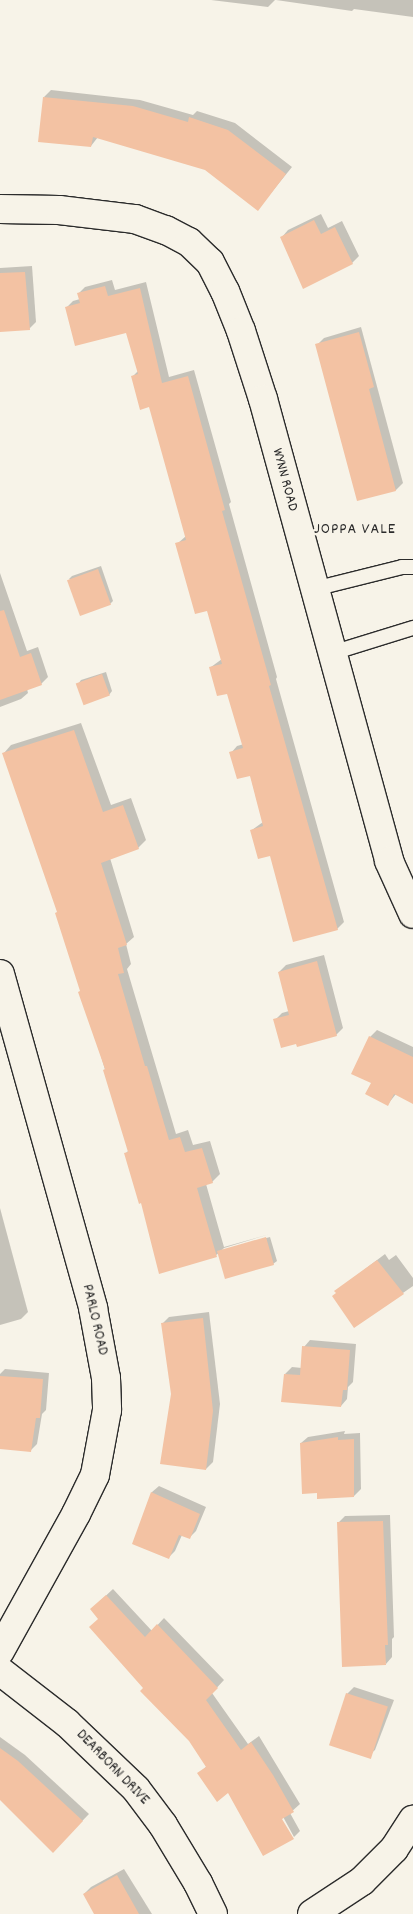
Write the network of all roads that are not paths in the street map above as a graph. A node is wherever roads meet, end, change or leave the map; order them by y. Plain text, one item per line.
1 (0, 209) edge
2 (413, 567) edge
3 (314, 589) junction
4 (413, 628) edge
5 (332, 653) junction
6 (413, 914) edge
7 (0, 974) edge
8 (0, 1651) edge
9 (0, 1671) edge
10 (413, 1820) edge
11 (213, 1914) edge
12 (312, 1914) edge

1 - 3 street, WYNN ROAD
2 - 3 lane
3 - 5 street, WYNN ROAD
4 - 5 lane
5 - 6 street, WYNN ROAD
7 - 8 street, PARLO ROAD
9 - 11 street, DEARBORN DRIVE
10 - 12 street

